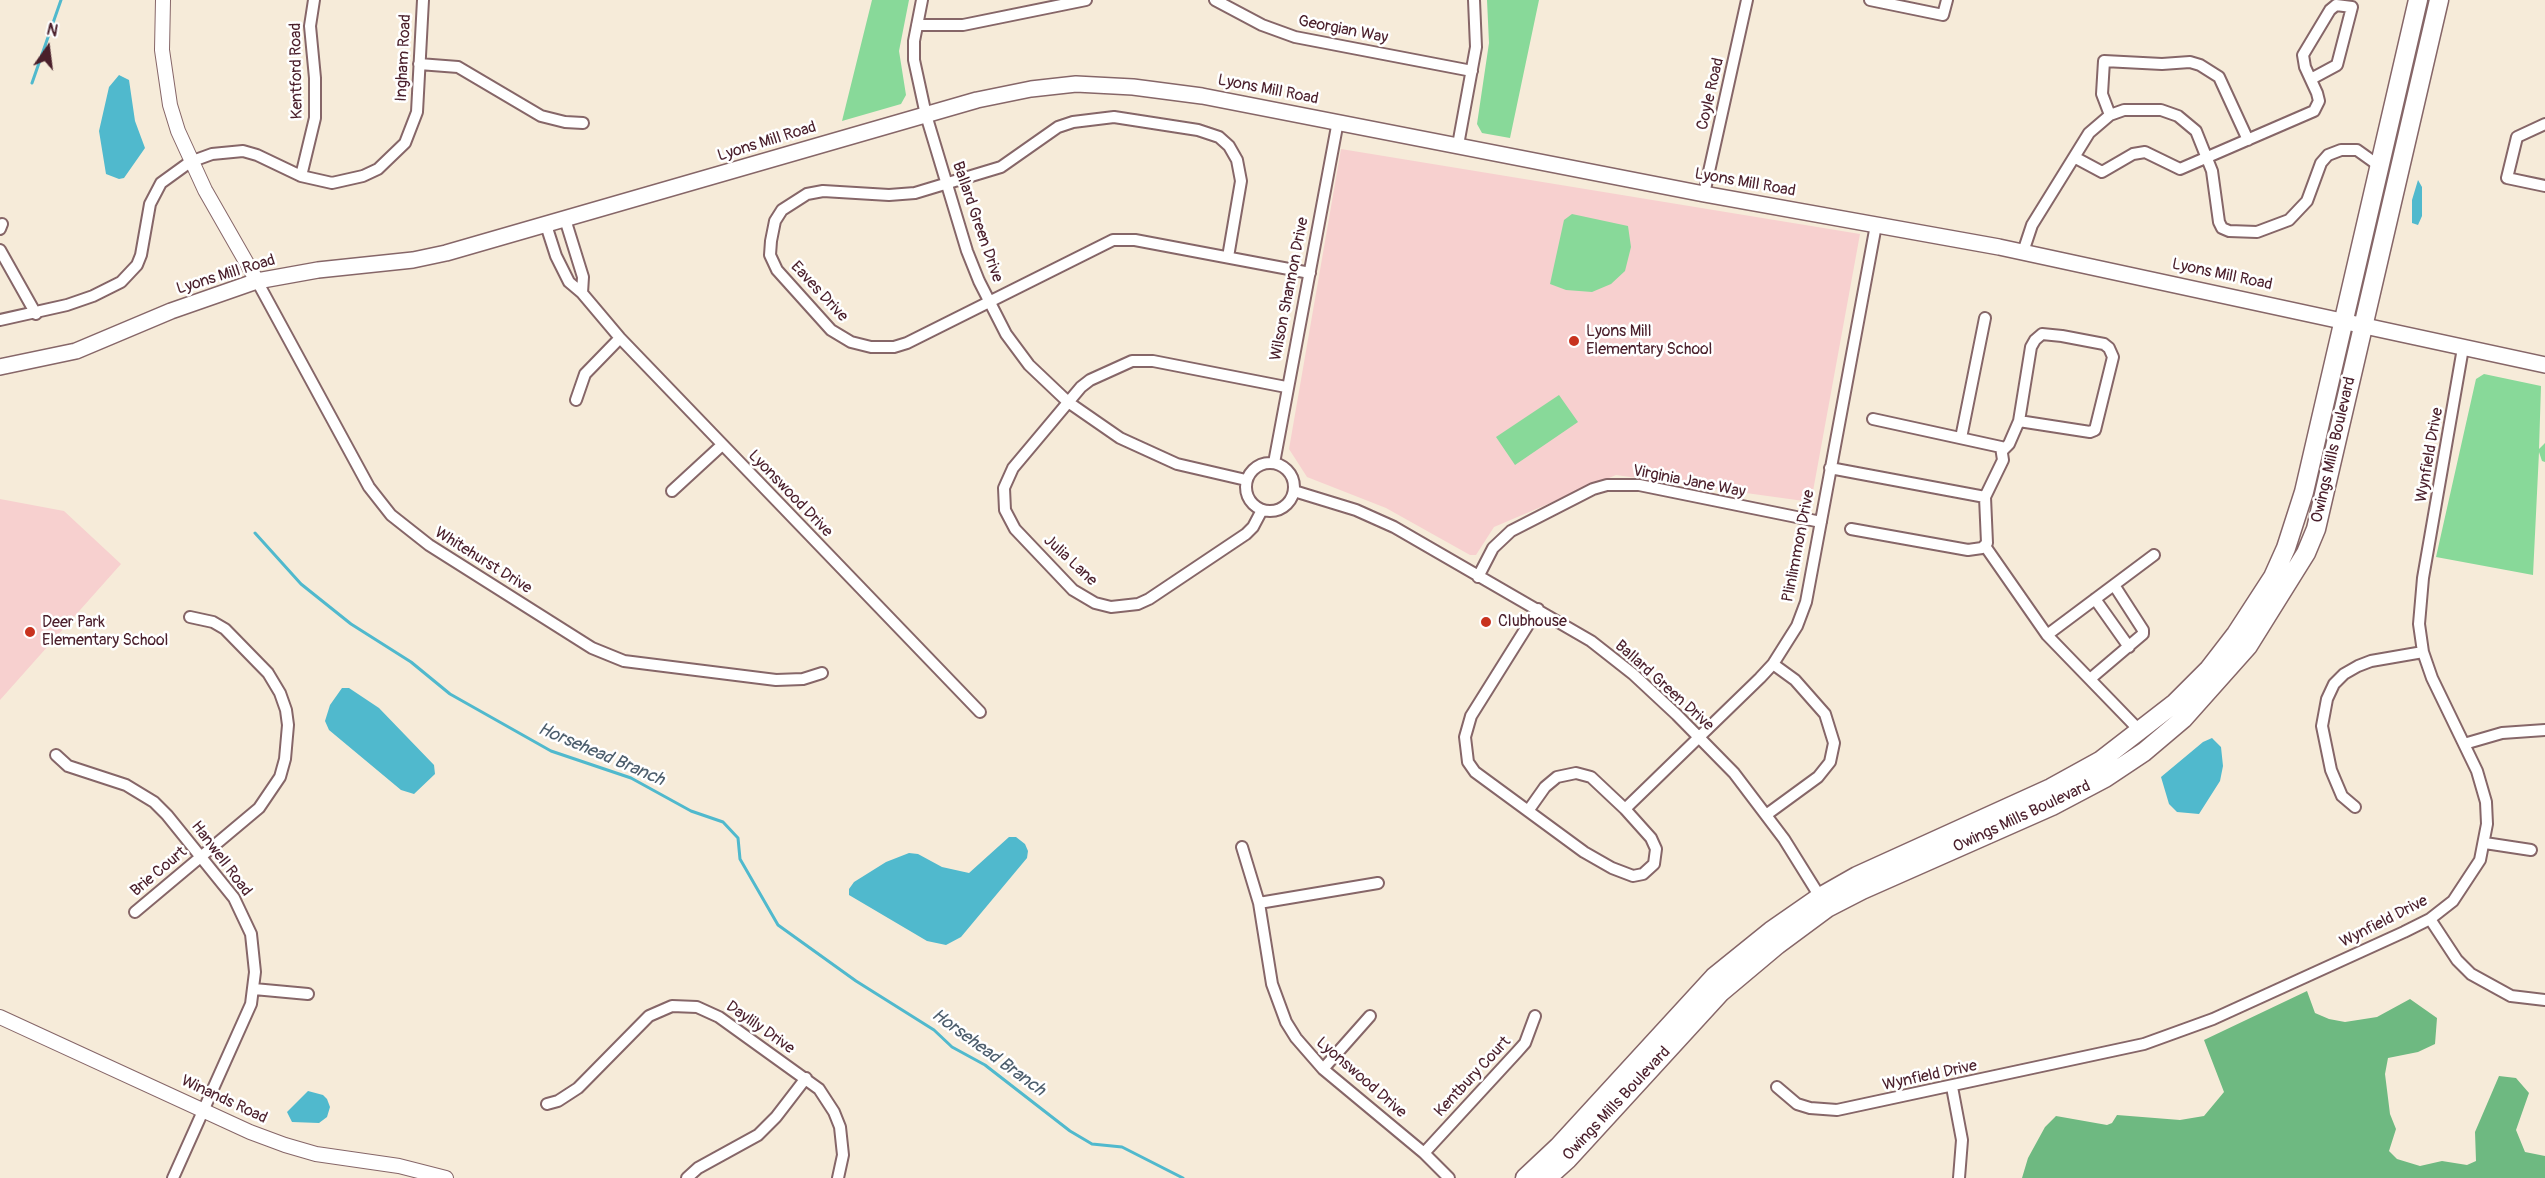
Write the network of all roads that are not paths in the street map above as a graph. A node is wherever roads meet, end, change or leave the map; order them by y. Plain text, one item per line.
1 (163, 0) edge
2 (314, 0) edge
3 (423, 0) edge
4 (922, 0) edge
5 (1086, 0) edge
6 (1215, 0) edge
7 (1474, 0) edge
8 (1746, 0) edge
9 (1870, 0) edge
10 (1947, 0) edge
11 (2418, 0) edge
12 (2439, 0) edge
13 (917, 25) junction
14 (419, 64) junction
15 (1472, 71) junction
16 (2311, 79) junction
17 (926, 115) junction
18 (2110, 115) junction
19 (1338, 121) junction
20 (583, 123) dead end
21 (2545, 124) edge
22 (2248, 140) junction
23 (1458, 145) junction
24 (2074, 157) junction
25 (2207, 158) junction
26 (190, 162) junction
27 (2378, 165) junction
28 (302, 176) junction
29 (947, 183) junction
30 (2545, 186) edge
31 (1704, 194) junction
32 (565, 219) junction
33 (546, 225) junction
34 (1876, 225) junction
35 (0, 250) edge
36 (2023, 252) junction
37 (1228, 257) junction
38 (1310, 273) junction
39 (257, 281) junction
40 (582, 293) junction
41 (988, 302) junction
42 (36, 314) junction
43 (1985, 318) dead end
44 (0, 320) edge
45 (2343, 320) junction
46 (2364, 325) junction
47 (620, 338) junction
48 (2463, 348) junction
49 (2545, 364) edge
50 (0, 367) edge
51 (1286, 387) junction
52 (576, 400) dead end
53 (1068, 402) junction
54 (1873, 420) dead end
55 (2019, 421) junction
56 (1961, 438) junction
57 (722, 445) junction
58 (2003, 450) junction
59 (1274, 463) junction
60 (1830, 468) junction
61 (1246, 480) junction
62 (1294, 490) junction
63 (672, 491) dead end
64 (1984, 497) junction
65 (1262, 510) junction
66 (1821, 522) junction
67 (1851, 529) dead end
68 (1985, 546) junction
69 (2154, 555) dead end
70 (1478, 577) junction
71 (2114, 585) junction
72 (2095, 599) junction
73 (1538, 609) junction
74 (190, 617) dead end
75 (2047, 635) junction
76 (2129, 647) junction
77 (2423, 652) junction
78 (1773, 664) junction
79 (822, 673) dead end
80 (2090, 679) junction
81 (980, 712) dead end
82 (2545, 730) edge
83 (2140, 732) junction
84 (1698, 737) junction
85 (2464, 744) junction
86 (56, 755) dead end
87 (2355, 807) dead end
88 (1625, 809) junction
89 (1528, 811) junction
90 (1766, 814) junction
91 (2485, 843) junction
92 (1242, 847) dead end
93 (2531, 850) dead end
94 (202, 856) junction
95 (1378, 883) dead end
96 (1824, 902) junction
97 (1259, 903) junction
98 (135, 912) dead end
99 (2430, 919) junction
100 (254, 988) junction
101 (308, 994) dead end
102 (2545, 1000) edge
103 (1370, 1016) dead end
104 (1534, 1016) dead end
105 (0, 1017) edge
106 (1323, 1069) junction
107 (806, 1078) junction
108 (1778, 1087) dead end
109 (1952, 1087) junction
110 (547, 1104) dead end
111 (204, 1109) junction
112 (1424, 1153) junction
113 (172, 1178) edge
114 (446, 1178) edge
115 (687, 1178) edge
116 (838, 1178) edge
117 (1449, 1178) edge
118 (1525, 1178) edge
119 (1547, 1178) edge
120 (1959, 1178) edge

1 - 26 street
2 - 28 street, Kentford Road
3 - 14 street, Ingham Road
4 - 13 street, Ballard Green Drive
5 - 13 street
6 - 15 street, Georgian Way
7 - 15 street
8 - 31 street, Coyle Road
9 - 10 street
11 - 27 main road, Owings Mills Boulevard
12 - 46 main road, Owings Mills Boulevard
13 - 17 street, Ballard Green Drive
14 - 20 street
14 - 28 street, Ingham Road
15 - 23 street
16 - 16 street
16 - 22 street
17 - 19 main road, Lyons Mill Road
17 - 29 street, Ballard Green Drive
17 - 32 main road, Lyons Mill Road
18 - 22 street
18 - 24 street
18 - 25 street
19 - 23 main road, Lyons Mill Road
19 - 38 street, Wilson Shannon Drive
21 - 30 street
22 - 25 street
23 - 31 main road, Lyons Mill Road
24 - 25 street
24 - 36 street
25 - 27 street
26 - 28 street, Ingham Road
26 - 39 street
26 - 42 street, Ingham Road
27 - 45 main road, Owings Mills Boulevard
29 - 37 street, Eaves Drive
29 - 41 street, Ballard Green Drive
29 - 41 street, Eaves Drive
31 - 34 main road, Lyons Mill Road
32 - 33 main road, Lyons Mill Road
32 - 40 street
33 - 39 main road, Lyons Mill Road
33 - 40 street, Lyonswood Drive
34 - 36 main road, Lyons Mill Road
34 - 60 street, Plinlimmon Drive
35 - 42 street
36 - 45 main road, Lyons Mill Road
37 - 38 street, Eaves Drive
37 - 41 street, Eaves Drive
38 - 51 street, Wilson Shannon Drive
39 - 50 main road, Lyons Mill Road
39 - 79 street, Whitehurst Drive
40 - 47 street, Lyonswood Drive
41 - 53 street, Ballard Green Drive
42 - 44 street, Ingham Road
43 - 56 street
45 - 46 main road, Lyons Mill Road
45 - 83 main road, Owings Mills Boulevard
46 - 48 main road, Lyons Mill Road
46 - 96 main road, Owings Mills Boulevard
47 - 52 street
47 - 57 street, Lyonswood Drive
48 - 49 main road, Lyons Mill Road
48 - 77 street, Wynfield Drive
51 - 53 street, Julia Lane
51 - 59 street, Wilson Shannon Drive
53 - 61 street, Ballard Green Drive
53 - 65 street, Julia Lane
54 - 56 street
55 - 55 street
55 - 58 street
56 - 58 street
57 - 63 street
57 - 81 street, Lyonswood Drive
58 - 64 street
59 - 61 street
59 - 62 street
60 - 64 street
60 - 66 street, Plinlimmon Drive
61 - 65 street
62 - 65 street
62 - 70 street, Ballard Green Drive
64 - 68 street
66 - 70 street, Virginia Jane Way
66 - 78 street, Plinlimmon Drive
67 - 68 street
68 - 75 street
69 - 71 street
70 - 73 street, Ballard Green Drive
71 - 72 street
71 - 76 street
72 - 75 street
72 - 76 street
73 - 84 street, Ballard Green Drive
73 - 89 street
74 - 94 street, Brie Court
75 - 80 street
76 - 80 street
77 - 85 street, Wynfield Drive
77 - 87 street
78 - 84 street, Plinlimmon Drive
78 - 90 street
80 - 83 street
82 - 85 street
83 - 96 main road, Owings Mills Boulevard
84 - 88 street, Plinlimmon Drive
84 - 90 street, Ballard Green Drive
85 - 91 street, Wynfield Drive
86 - 94 street, Hanwell Road
88 - 89 street
88 - 89 street
90 - 96 street, Ballard Green Drive
91 - 93 street
91 - 99 street, Wynfield Drive
92 - 97 street, Lyonswood Drive
94 - 98 street, Brie Court
94 - 100 street, Hanwell Road
95 - 97 street
96 - 118 main road, Owings Mills Boulevard
96 - 119 main road, Owings Mills Boulevard
97 - 106 street, Lyonswood Drive
99 - 102 street
99 - 109 street, Wynfield Drive
100 - 101 street
100 - 111 street, Hanwell Road
103 - 106 street
104 - 112 street, Kentbury Court
105 - 111 street, Winands Road
106 - 112 street, Lyonswood Drive
107 - 110 street, Daylily Drive
107 - 115 street
107 - 116 street, Daylily Drive
108 - 109 street, Wynfield Drive
109 - 120 street
111 - 113 street, Hanwell Road
111 - 114 street, Winands Road
112 - 117 street, Lyonswood Drive

